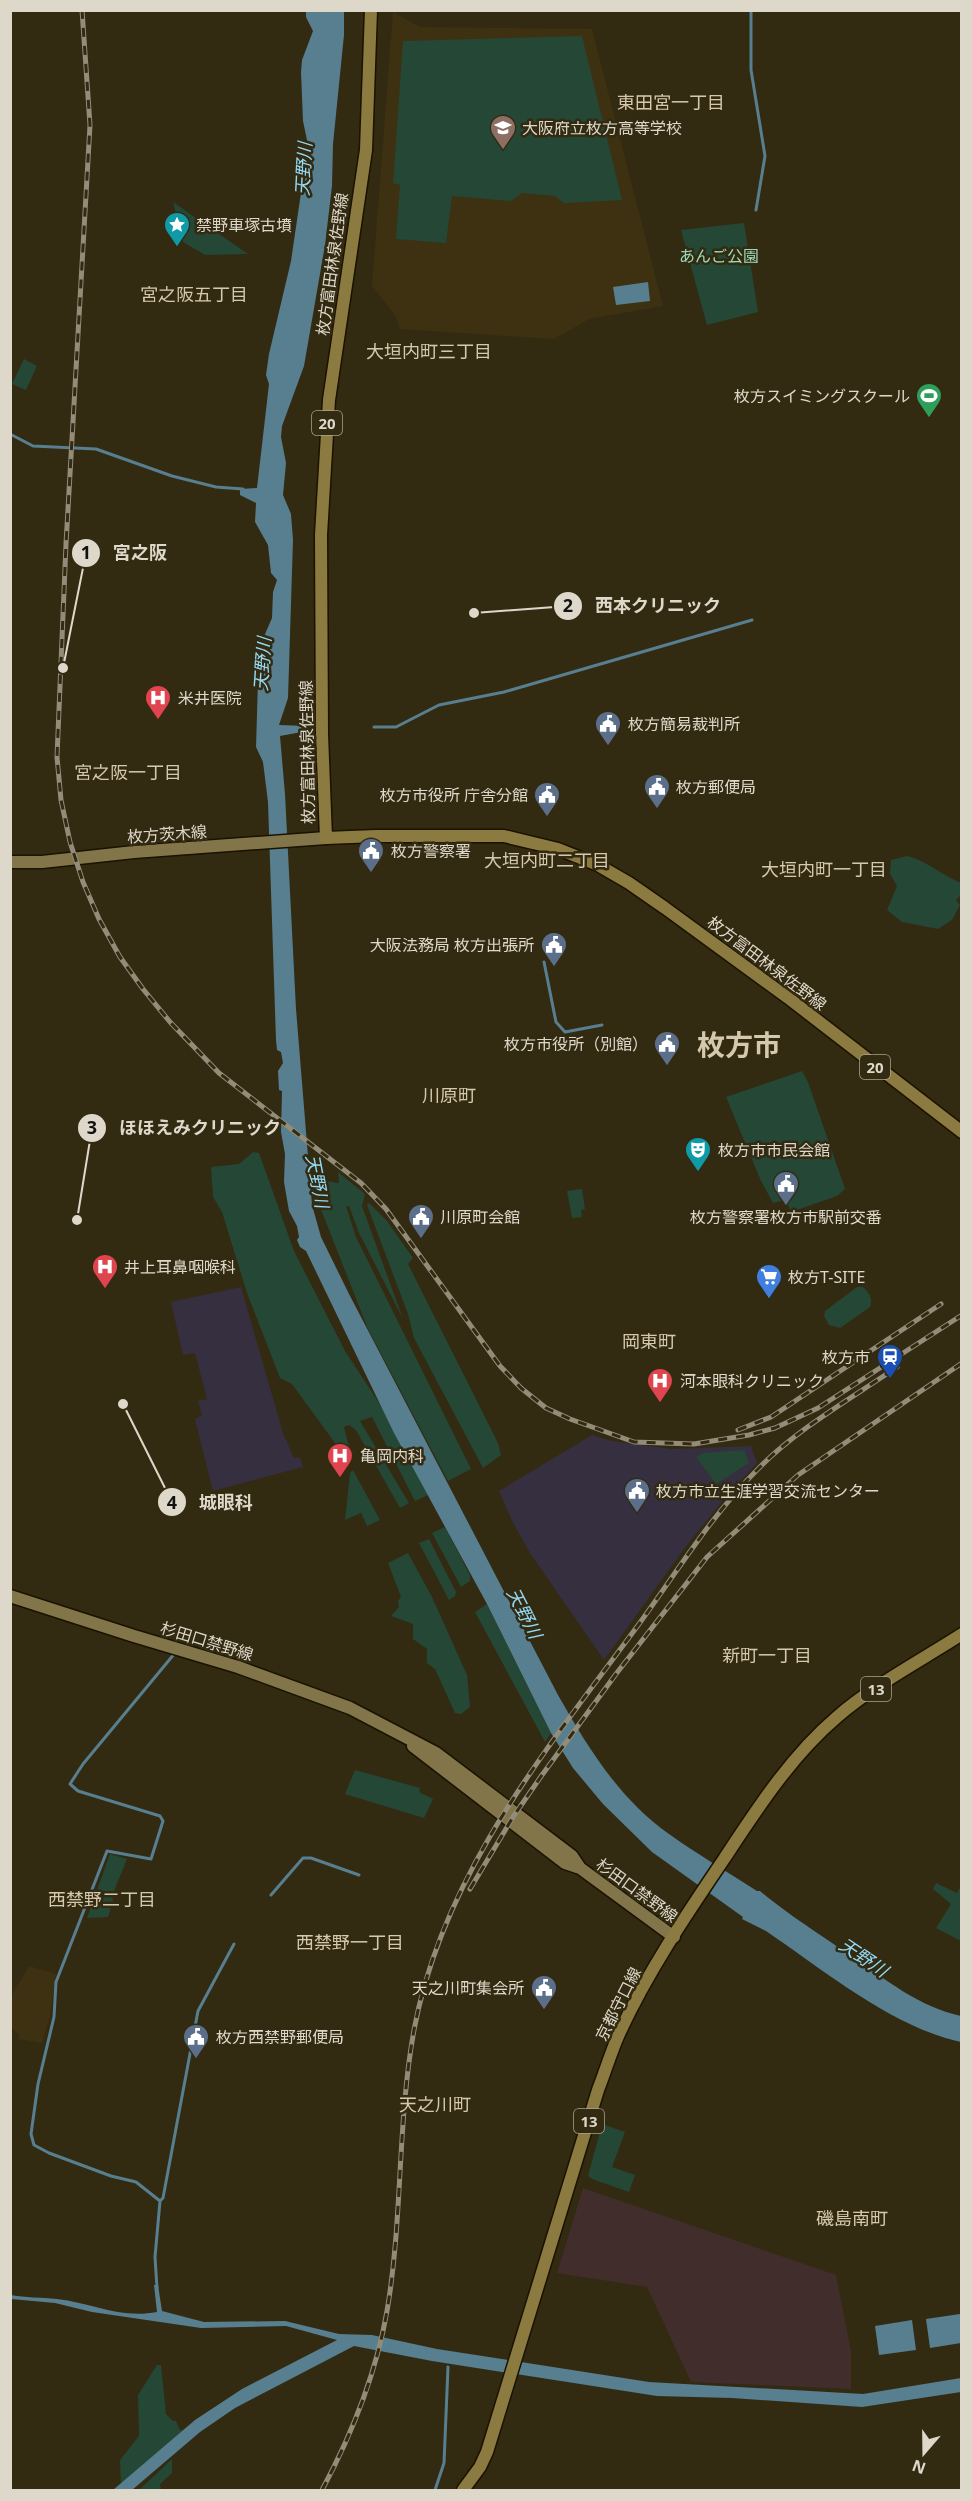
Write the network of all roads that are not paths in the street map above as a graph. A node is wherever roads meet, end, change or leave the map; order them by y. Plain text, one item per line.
1 (371, 10) edge
2 (326, 838) junction
3 (10, 862) edge
4 (962, 1132) edge
5 (10, 1596) edge
6 (962, 1634) edge
7 (674, 1937) junction
8 (463, 2490) edge

1 - 2 main road, 枚方富田林泉佐野線 / 20
2 - 3 main road, 枚方茨木線
2 - 4 main road, 枚方富田林泉佐野線 / 20
5 - 7 main road, 杉田口禁野線
6 - 7 main road, 京都守口線 / 13
7 - 8 main road, 京都守口線 / 13

